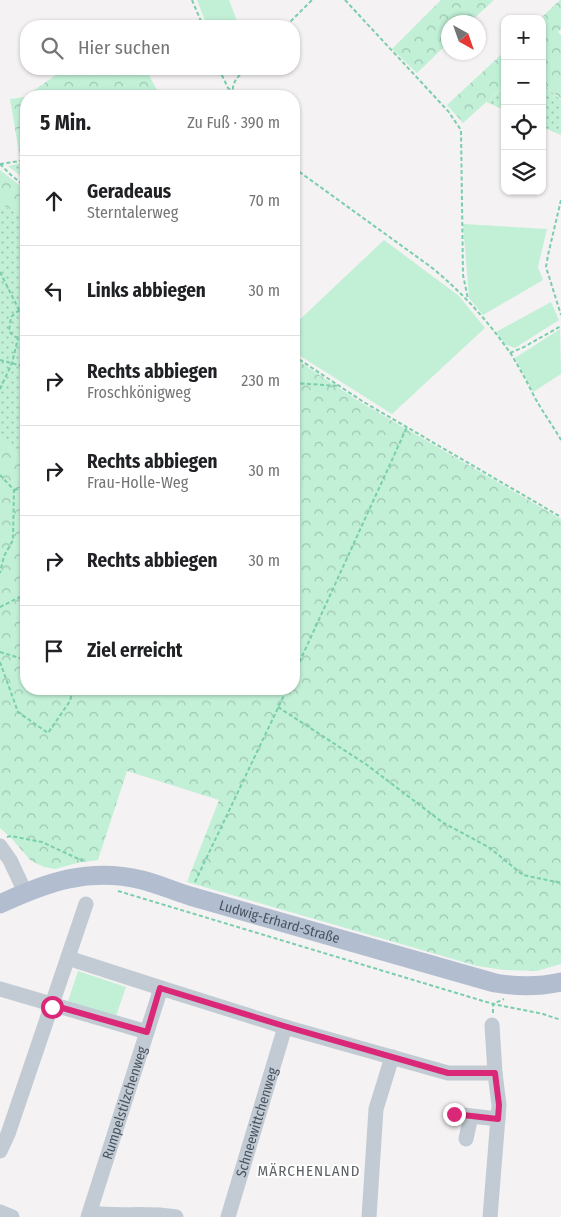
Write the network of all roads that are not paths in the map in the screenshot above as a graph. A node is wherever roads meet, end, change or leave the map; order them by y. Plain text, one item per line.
1 (3, 842) edge
2 (25, 892) junction
3 (0, 904) edge
4 (86, 904) dead end
5 (68, 958) junction
6 (561, 982) edge
7 (160, 988) junction
8 (0, 989) edge
9 (52, 1005) junction
10 (492, 1025) dead end
11 (284, 1026) junction
12 (147, 1032) junction
13 (392, 1057) junction
14 (495, 1073) junction
15 (454, 1114) dead end
16 (471, 1116) junction
17 (498, 1119) junction
18 (466, 1139) dead end
19 (0, 1151) edge
20 (0, 1212) edge
21 (89, 1215) edge
22 (12, 1217) edge
23 (176, 1217) edge
24 (228, 1217) edge
25 (369, 1217) edge
26 (490, 1217) edge

1 - 2 street
2 - 3 main road, Ludwig-Erhard-Straße
2 - 6 main road, Ludwig-Erhard-Straße
4 - 5 street
5 - 7 street
5 - 9 street
7 - 11 street
7 - 12 street, Rumpelstilzchenweg
8 - 9 street
9 - 12 street
9 - 19 street
10 - 14 street
11 - 13 street
11 - 24 street, Schneewittchenweg
12 - 21 street, Rumpelstilzchenweg
13 - 14 street
13 - 25 street
14 - 17 street
15 - 16 street
16 - 17 street
16 - 18 street
17 - 26 street
20 - 22 street
21 - 23 street

